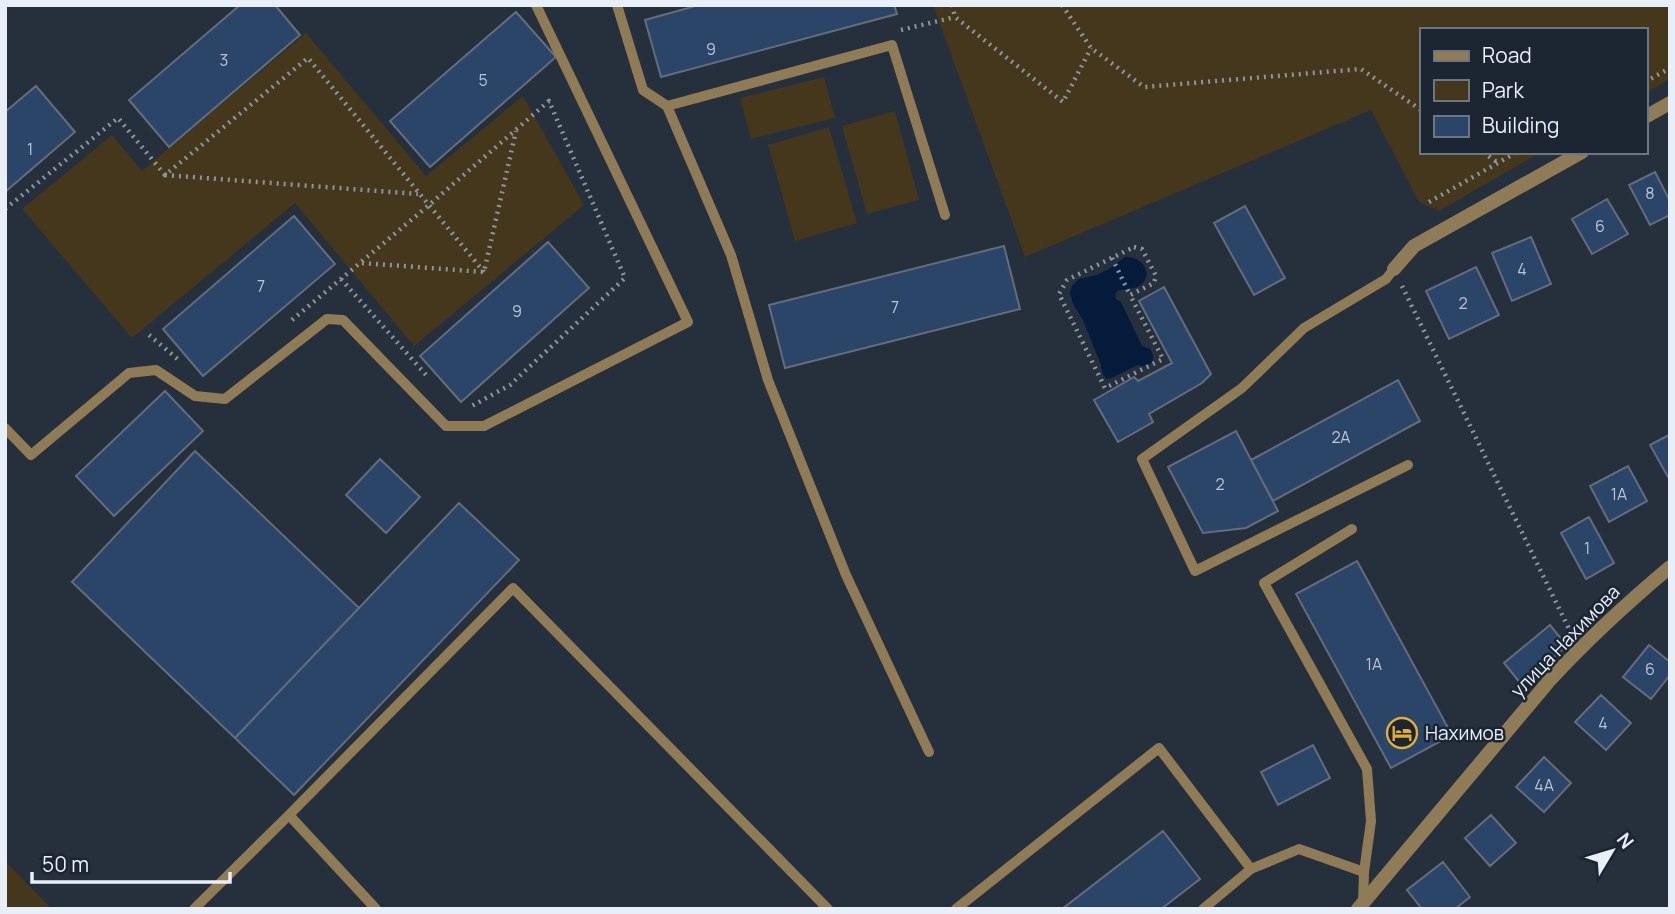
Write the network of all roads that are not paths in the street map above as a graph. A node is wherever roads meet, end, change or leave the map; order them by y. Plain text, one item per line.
1 (537, 5) edge
2 (617, 5) edge
3 (1670, 103) edge
4 (667, 106) junction
5 (1647, 116) edge
6 (1578, 154) edge
7 (945, 215) dead end
8 (1394, 270) joint
9 (5, 428) edge
10 (1408, 465) dead end
11 (1352, 529) dead end
12 (1670, 567) edge
13 (929, 752) dead end
14 (289, 815) junction
15 (1251, 869) junction
16 (1364, 872) junction
17 (1362, 907) edge
18 (194, 909) edge
19 (376, 909) edge
20 (828, 909) edge
21 (957, 909) edge
22 (1203, 909) edge

1 - 9 lane
2 - 4 lane
3 - 5 street
4 - 7 lane
4 - 13 lane
6 - 8 street
8 - 10 lane
11 - 16 lane
12 - 17 street, улица Нахимова
14 - 18 lane
14 - 19 lane
14 - 20 lane
15 - 16 lane
15 - 21 lane
15 - 22 lane
16 - 17 lane

